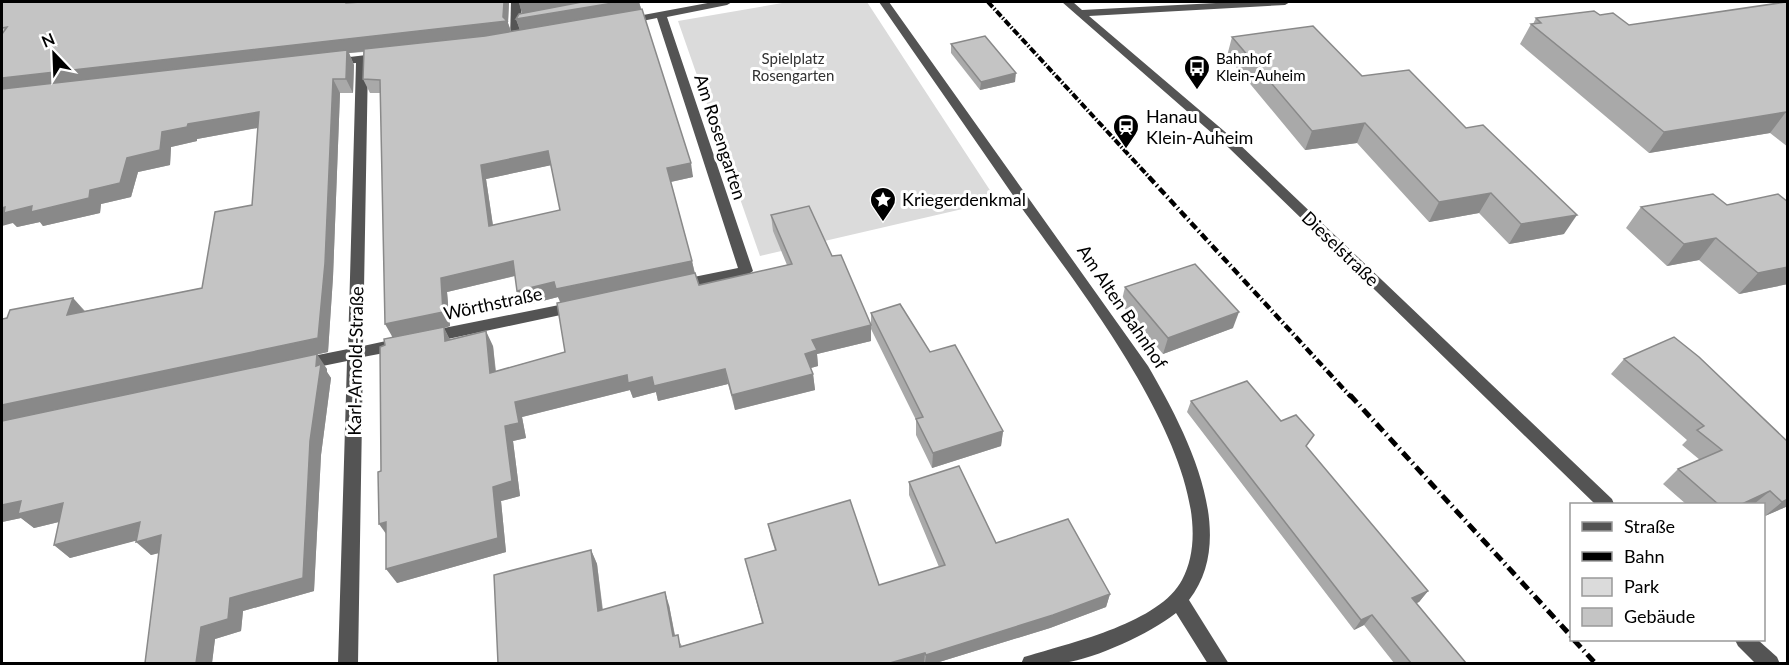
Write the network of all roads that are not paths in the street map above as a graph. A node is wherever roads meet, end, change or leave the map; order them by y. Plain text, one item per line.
1 (516, 2) edge
2 (727, 2) edge
3 (884, 2) edge
4 (1067, 2) edge
5 (1285, 2) edge
6 (1080, 13) junction
7 (661, 14) junction
8 (617, 22) edge
9 (516, 40) edge
10 (397, 55) edge
11 (362, 59) junction
12 (316, 64) edge
13 (666, 287) edge
14 (597, 302) edge
15 (357, 353) junction
16 (288, 368) edge
17 (1604, 503) edge
18 (1178, 600) junction
19 (1747, 641) edge
20 (348, 663) edge
21 (1031, 663) edge
22 (1219, 663) edge
23 (1770, 663) edge

1 - 9 street
2 - 7 street
3 - 18 street, Am Alten Bahnhof
4 - 6 street, Dieselstraße
5 - 6 street
6 - 17 street, Dieselstraße
7 - 8 street
7 - 13 street, Am Rosengarten
10 - 11 street
11 - 12 street
11 - 15 street, Karl-Arnold-Straße
14 - 15 street, Wörthstraße
15 - 16 street, Wörthstraße
15 - 20 street, Karl-Arnold-Straße
18 - 21 street
18 - 22 street
19 - 23 street

